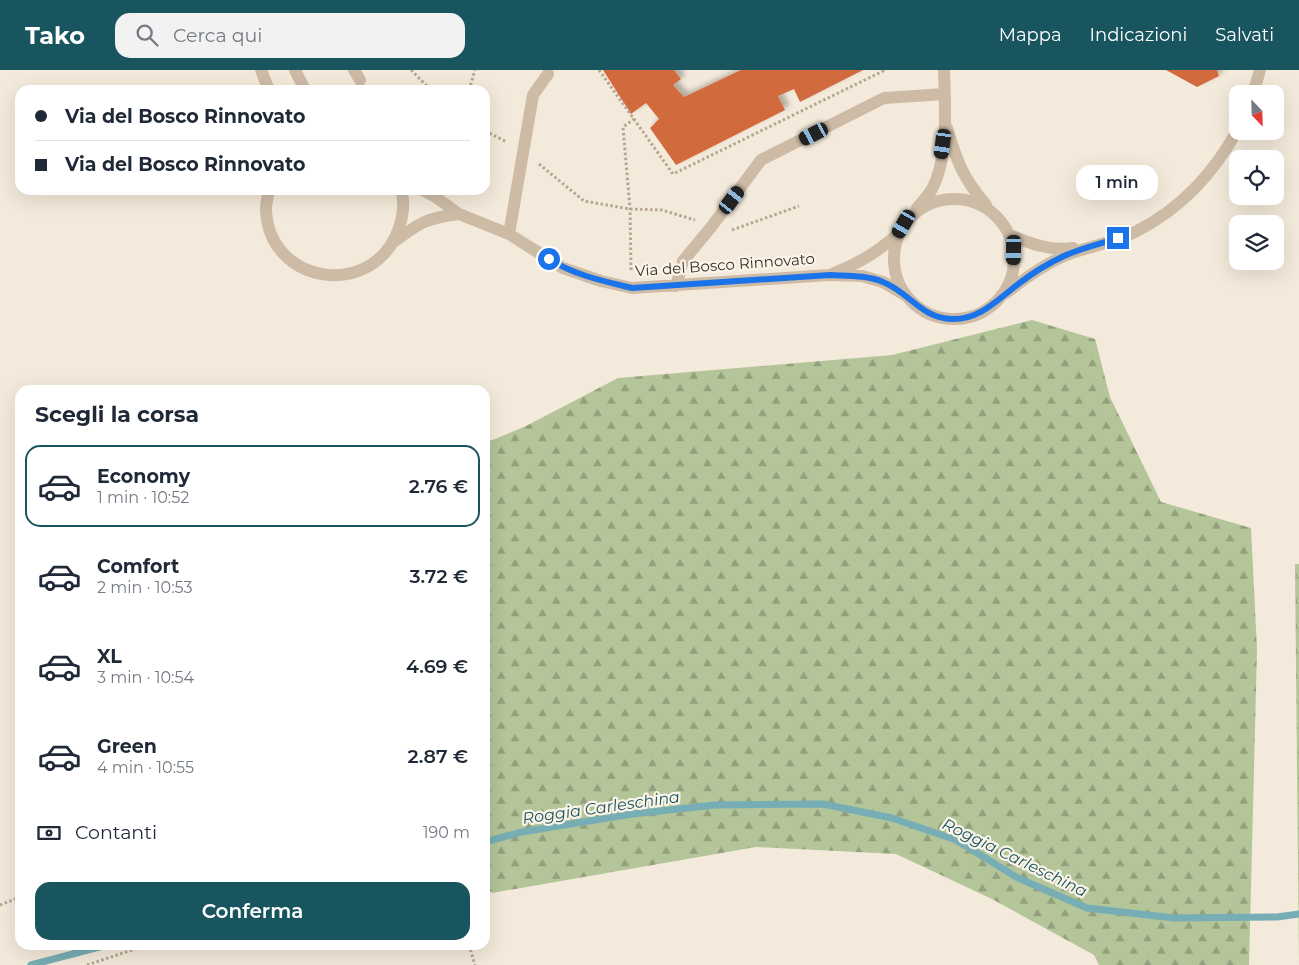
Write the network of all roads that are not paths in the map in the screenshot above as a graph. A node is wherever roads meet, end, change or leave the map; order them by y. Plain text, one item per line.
1 (261, 70) edge
2 (295, 70) edge
3 (944, 70) edge
4 (1260, 70) edge
5 (548, 74) dead end
6 (267, 85) edge
7 (302, 85) edge
8 (1256, 85) edge
9 (945, 94) junction
10 (946, 124) junction
11 (1232, 140) edge
12 (268, 195) edge
13 (401, 195) edge
14 (432, 195) edge
15 (989, 209) junction
16 (459, 214) junction
17 (911, 216) junction
18 (899, 233) junction
19 (509, 234) junction
20 (1010, 234) junction
21 (395, 241) junction
22 (1100, 244) junction
23 (830, 275) junction
24 (676, 286) junction
25 (905, 295) junction
26 (1000, 298) junction

1 - 6 street
2 - 7 street
3 - 9 street
4 - 8 street
5 - 19 street
9 - 10 street
9 - 24 street
10 - 15 street
10 - 17 street
11 - 22 street
12 - 21 street
13 - 21 street
14 - 16 street, Via del Bosco Rinnovato
15 - 17 street
15 - 20 street
16 - 19 street, Via del Bosco Rinnovato
16 - 21 street
17 - 18 street
18 - 23 street, Via del Bosco Rinnovato
18 - 25 street
19 - 24 street, Via del Bosco Rinnovato
20 - 22 street
20 - 26 street
22 - 26 street
23 - 24 street, Via del Bosco Rinnovato
23 - 25 street, Via del Bosco Rinnovato
25 - 26 street

